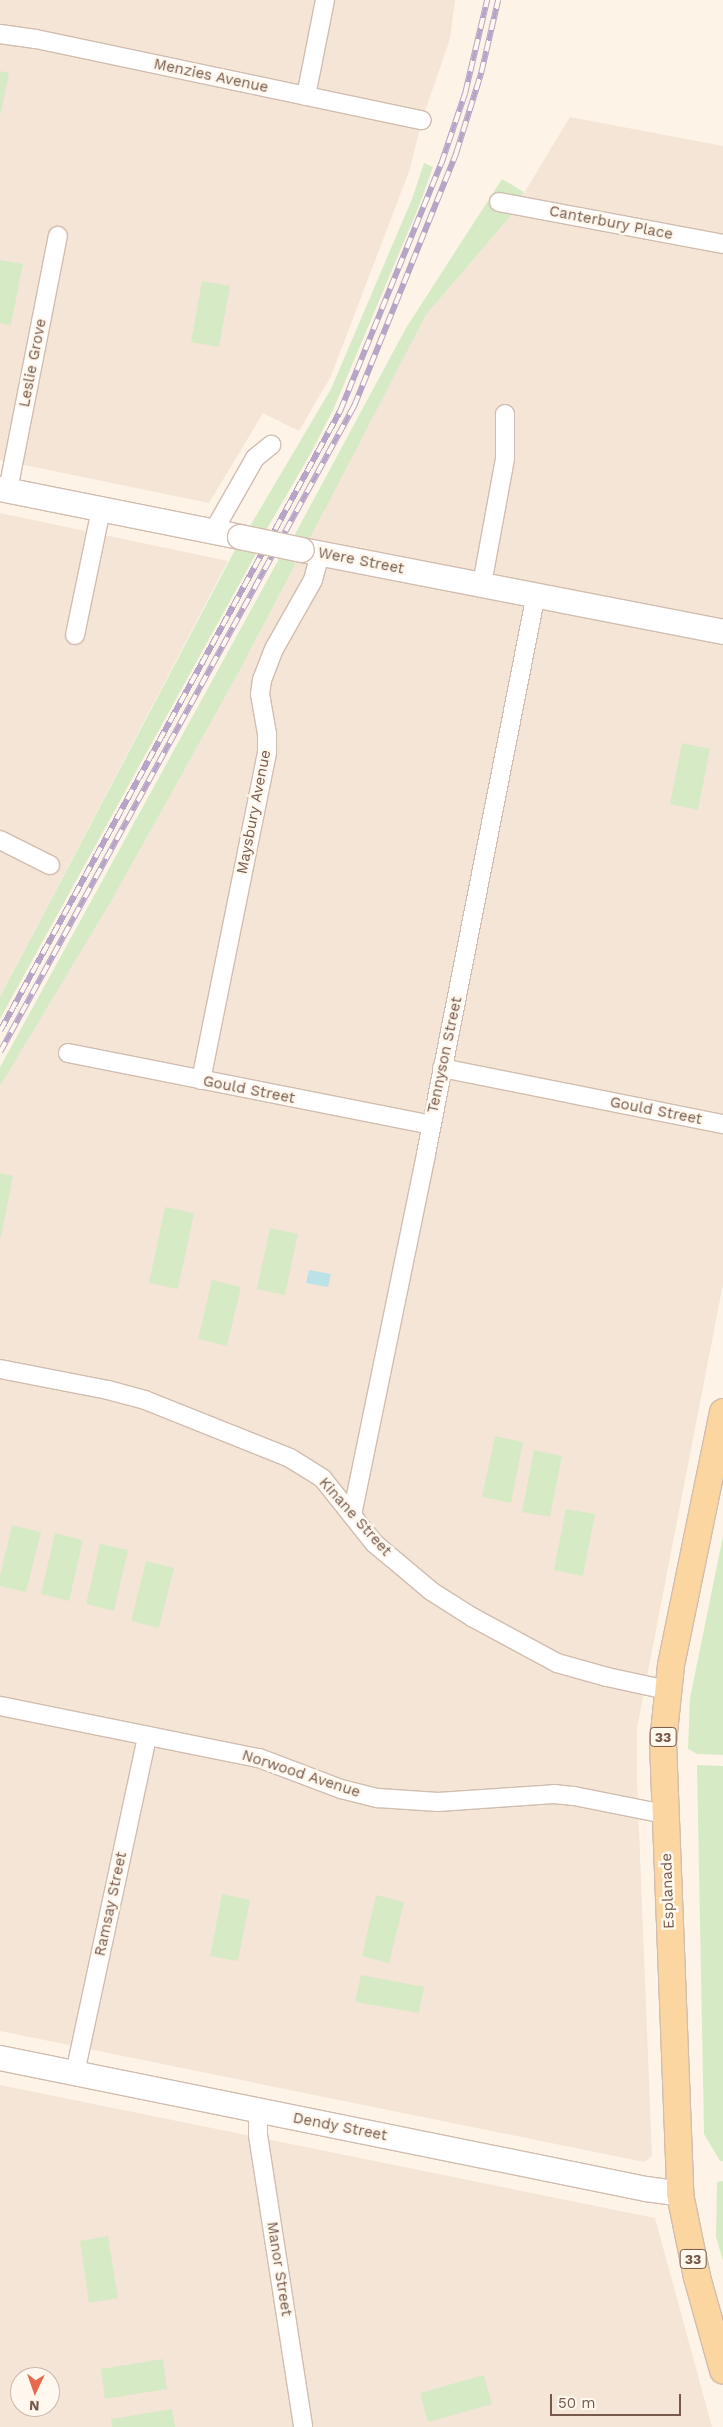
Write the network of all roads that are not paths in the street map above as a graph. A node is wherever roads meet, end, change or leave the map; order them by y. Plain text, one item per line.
1 (325, 0) edge
2 (0, 34) edge
3 (306, 96) junction
4 (422, 120) dead end
5 (499, 202) dead end
6 (58, 236) dead end
7 (723, 244) edge
8 (505, 414) dead end
9 (271, 445) dead end
10 (4, 490) edge
11 (101, 510) junction
12 (213, 532) junction
13 (311, 552) junction
14 (482, 584) junction
15 (536, 594) junction
16 (723, 632) edge
17 (75, 635) dead end
18 (0, 840) edge
19 (50, 865) dead end
20 (68, 1053) dead end
21 (442, 1068) junction
22 (201, 1080) junction
23 (723, 1124) edge
24 (430, 1125) junction
25 (0, 1369) edge
26 (723, 1412) edge
27 (352, 1515) junction
28 (667, 1690) junction
29 (0, 1706) edge
30 (147, 1736) junction
31 (664, 1814) junction
32 (0, 2058) edge
33 (76, 2073) junction
34 (258, 2110) junction
35 (680, 2194) junction
36 (723, 2370) edge
37 (303, 2427) edge

1 - 3 street
2 - 3 street, Menzies Avenue
3 - 4 street, Menzies Avenue
5 - 7 street, Canterbury Place
6 - 10 street, Leslie Grove
8 - 14 street
9 - 12 street
10 - 11 street, Were Street
11 - 12 street, Were Street
11 - 17 street
12 - 13 street, Were Street, bridge
13 - 14 street, Were Street
13 - 22 street, Maysbury Avenue
14 - 15 street, Were Street
15 - 16 street, Were Street
15 - 21 street, Tennyson Street
18 - 19 street
20 - 22 street, Gould Street
21 - 23 street, Gould Street
21 - 24 street, Tennyson Street
22 - 24 street, Gould Street
24 - 27 street, Tennyson Street
25 - 27 street, Kinane Street
26 - 28 main road, Esplanade / 33
27 - 28 street, Kinane Street
28 - 31 main road, Esplanade / 33
29 - 30 street, Norwood Avenue
30 - 31 street, Norwood Avenue
30 - 33 street, Ramsay Street
31 - 35 main road, Esplanade / 33
32 - 33 street, Dendy Street
33 - 34 street, Dendy Street
34 - 35 street, Dendy Street
34 - 37 street, Manor Street
35 - 36 main road, Esplanade / 33

